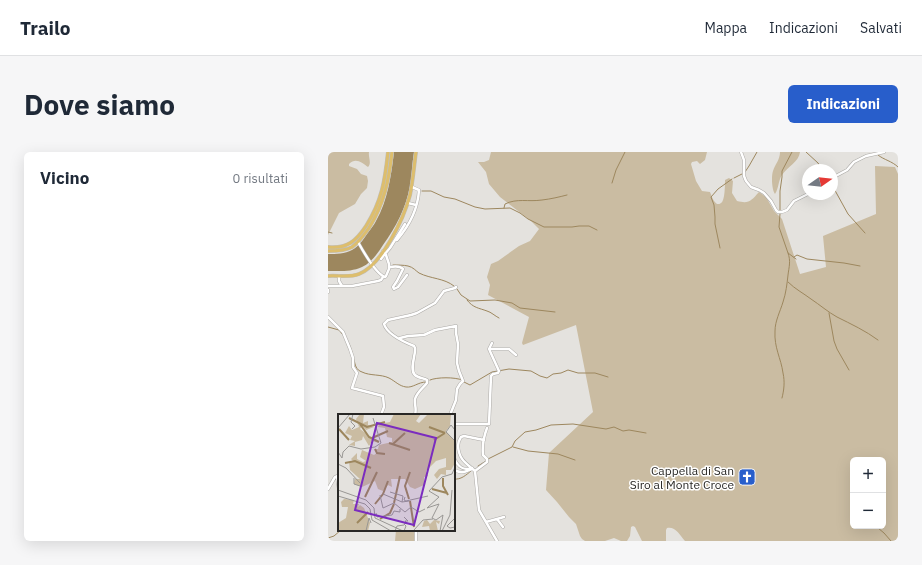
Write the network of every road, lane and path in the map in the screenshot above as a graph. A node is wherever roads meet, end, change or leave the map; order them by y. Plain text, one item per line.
1 (388, 152) edge
2 (392, 152) edge
3 (416, 152) edge
4 (741, 152) edge
5 (884, 152) edge
6 (838, 175) edge
7 (412, 187) junction
8 (802, 197) edge
9 (408, 203) junction
10 (416, 205) junction
11 (395, 240) junction
12 (389, 241) junction
13 (358, 243) junction
14 (328, 248) edge
15 (328, 251) edge
16 (384, 252) junction
17 (382, 260) dead end
18 (371, 263) junction
19 (389, 267) junction
20 (407, 275) dead end
21 (328, 276) edge
22 (339, 276) junction
23 (383, 277) junction
24 (329, 286) edge
25 (342, 286) junction
26 (455, 287) dead end
27 (328, 316) edge
28 (399, 338) junction
29 (492, 343) dead end
30 (489, 349) junction
31 (516, 355) dead end
32 (381, 414) edge
33 (415, 414) edge
34 (450, 414) edge
35 (455, 424) edge
36 (487, 428) dead end
37 (484, 440) junction
38 (455, 460) edge
39 (455, 464) edge
40 (474, 469) junction
41 (455, 470) edge
42 (468, 471) junction
43 (338, 475) edge
44 (328, 489) edge
45 (504, 517) dead end
46 (496, 519) junction
47 (486, 522) junction
48 (503, 527) dead end
49 (497, 541) edge

1 - 14 main road
2 - 13 main road
3 - 7 main road
4 - 8 street
5 - 6 street
7 - 9 main road
7 - 10 street
9 - 10 street
9 - 12 main road
10 - 11 street
11 - 12 street
11 - 16 street
12 - 16 main road
13 - 15 main road
13 - 18 street
16 - 17 street
16 - 18 main road
16 - 19 street
18 - 22 main road
18 - 23 street
19 - 20 street
19 - 23 street
21 - 22 main road
22 - 25 street
23 - 25 street
24 - 25 street
26 - 28 street
27 - 32 street
28 - 33 street
28 - 34 street
29 - 30 street
30 - 31 street
30 - 35 street
36 - 37 street
37 - 40 street
37 - 40 street
38 - 40 street
39 - 42 street
40 - 42 street
40 - 47 street
41 - 42 street
43 - 44 street
45 - 46 street
46 - 47 street
46 - 48 street
47 - 49 street

